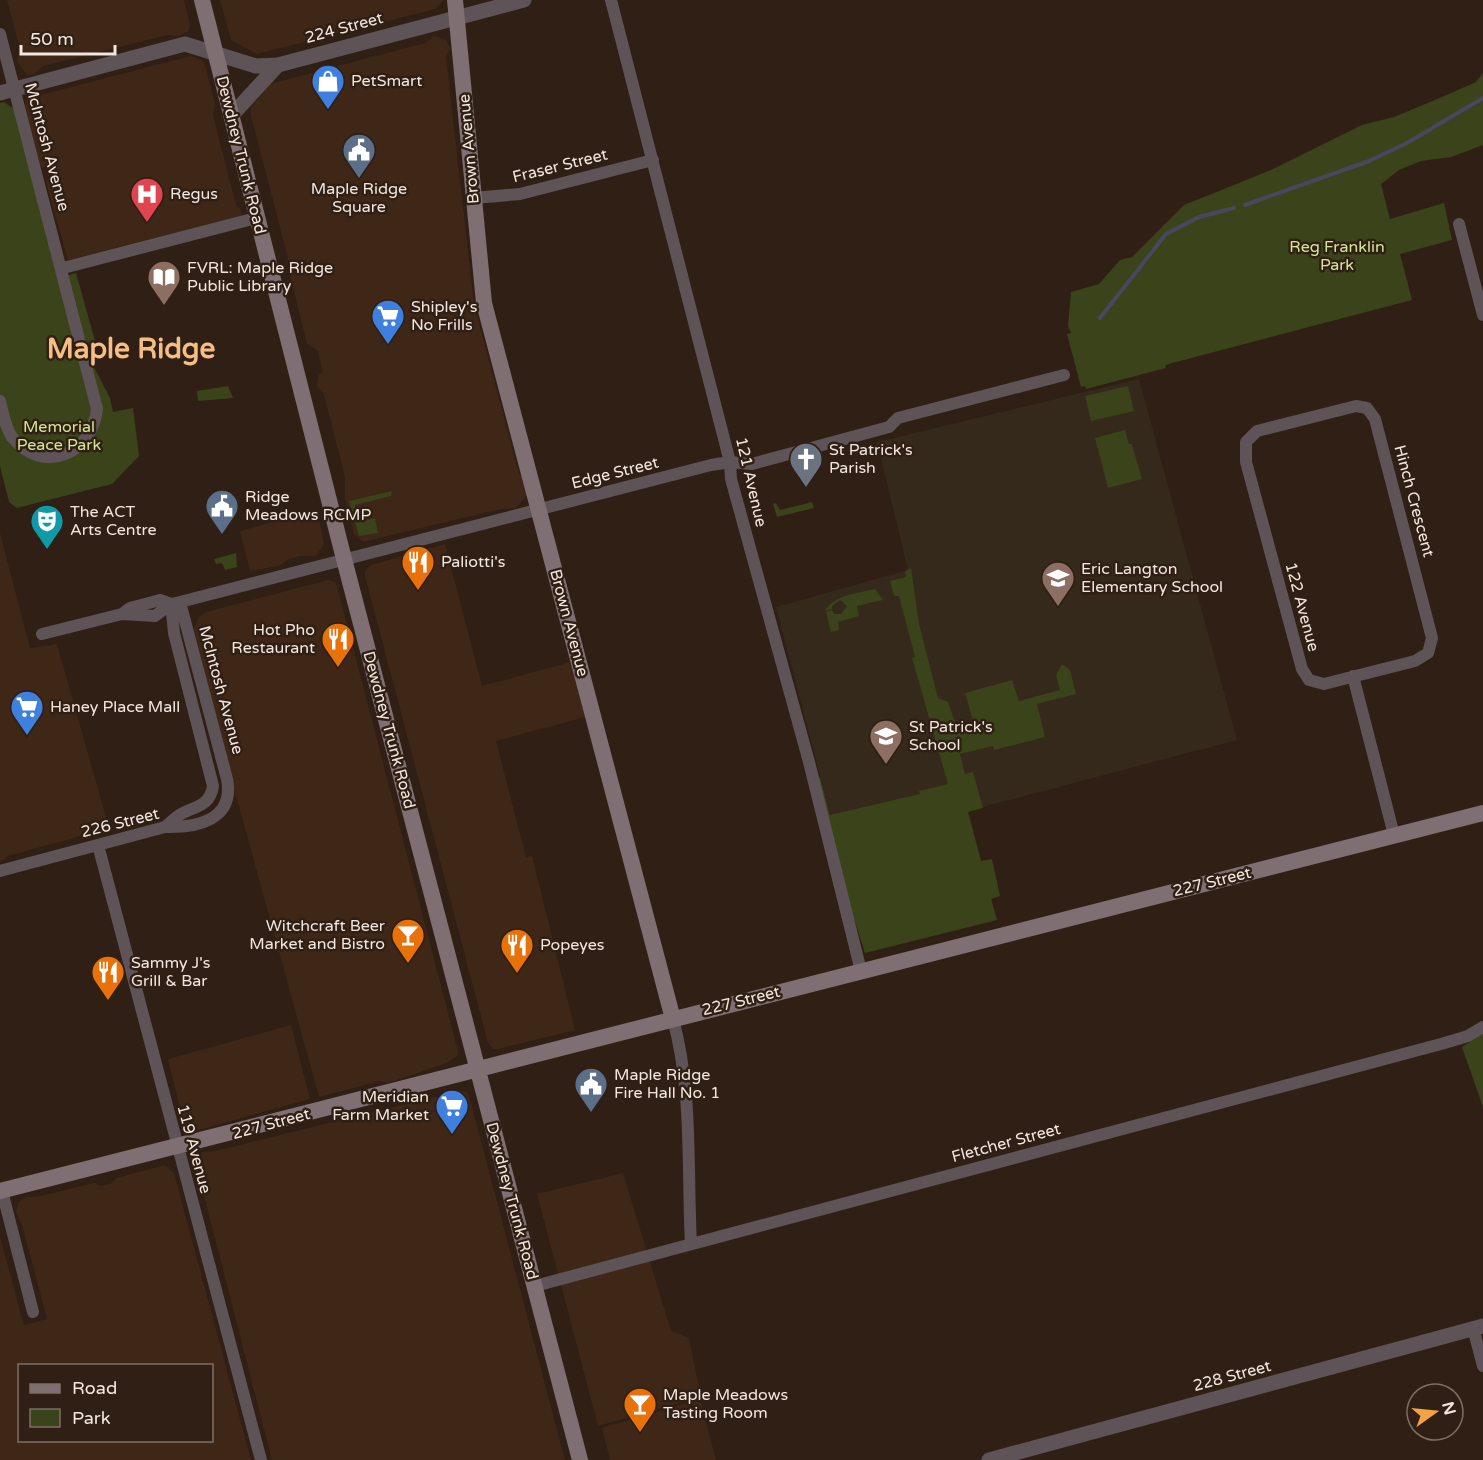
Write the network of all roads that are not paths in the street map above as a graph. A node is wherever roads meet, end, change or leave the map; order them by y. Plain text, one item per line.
1 (202, 0) edge
2 (455, 0) edge
3 (524, 0) edge
4 (611, 0) edge
5 (457, 17) junction
6 (0, 34) edge
7 (215, 52) junction
8 (278, 65) junction
9 (7, 91) edge
10 (231, 116) junction
11 (653, 160) junction
12 (474, 198) junction
13 (256, 218) junction
14 (1459, 224) dead end
15 (63, 268) junction
16 (1483, 315) edge
17 (1064, 375) dead end
18 (0, 401) edge
19 (1246, 442) joint
20 (730, 462) junction
21 (540, 509) junction
22 (344, 559) junction
23 (176, 603) junction
24 (42, 634) dead end
25 (1353, 676) junction
26 (229, 787) joint
27 (1483, 813) edge
28 (165, 827) junction
29 (1394, 836) junction
30 (98, 845) junction
31 (0, 871) edge
32 (861, 971) junction
33 (674, 1019) junction
34 (1483, 1027) edge
35 (478, 1070) junction
36 (176, 1147) junction
37 (1, 1191) edge
38 (691, 1244) junction
39 (535, 1286) junction
40 (33, 1312) dead end
41 (1478, 1327) edge
42 (1483, 1366) edge
43 (261, 1460) edge
44 (580, 1460) edge
45 (989, 1460) edge

1 - 7 main road, Dewdney Trunk Road
2 - 5 main road, Brown Avenue
3 - 5 street, 224 Street
4 - 11 street, 121 Avenue
5 - 8 street, 224 Street
5 - 12 main road, Brown Avenue
6 - 9 street, McIntosh Avenue
7 - 8 street, 224 Street
7 - 9 street, 224 Street
7 - 10 main road, Dewdney Trunk Road
8 - 10 street
9 - 15 street, McIntosh Avenue
10 - 13 main road, Dewdney Trunk Road
11 - 12 street, Fraser Street
11 - 20 street, 121 Avenue
12 - 21 main road, Brown Avenue
13 - 15 street
13 - 22 main road, Dewdney Trunk Road
14 - 16 street
15 - 18 street, McIntosh Avenue
17 - 20 street, Edge Street
19 - 25 street, 122 Avenue
19 - 25 street, Hinch Crescent
20 - 21 street, Edge Street
20 - 32 street, 121 Avenue
21 - 22 street, Edge Street
21 - 33 main road, Brown Avenue
22 - 23 street, Edge Street
22 - 35 main road, Dewdney Trunk Road
23 - 24 street, Edge Street
23 - 26 street, McIntosh Avenue
23 - 28 street
25 - 29 street
26 - 28 street, 226 Street
27 - 29 main road, 227 Street
28 - 30 street, 226 Street
29 - 32 main road, 227 Street
30 - 31 street, 226 Street
30 - 36 street, 119 Avenue
32 - 33 main road, 227 Street
33 - 35 main road, 227 Street
33 - 38 street, Brown Avenue
34 - 38 street, Fletcher Street
35 - 36 main road, 227 Street
35 - 39 main road, Dewdney Trunk Road
36 - 37 main road, 227 Street
36 - 43 street, 119 Avenue
37 - 40 street
38 - 39 street, Fletcher Street
39 - 44 main road, Dewdney Trunk Road
41 - 42 street
41 - 45 street, 228 Street

